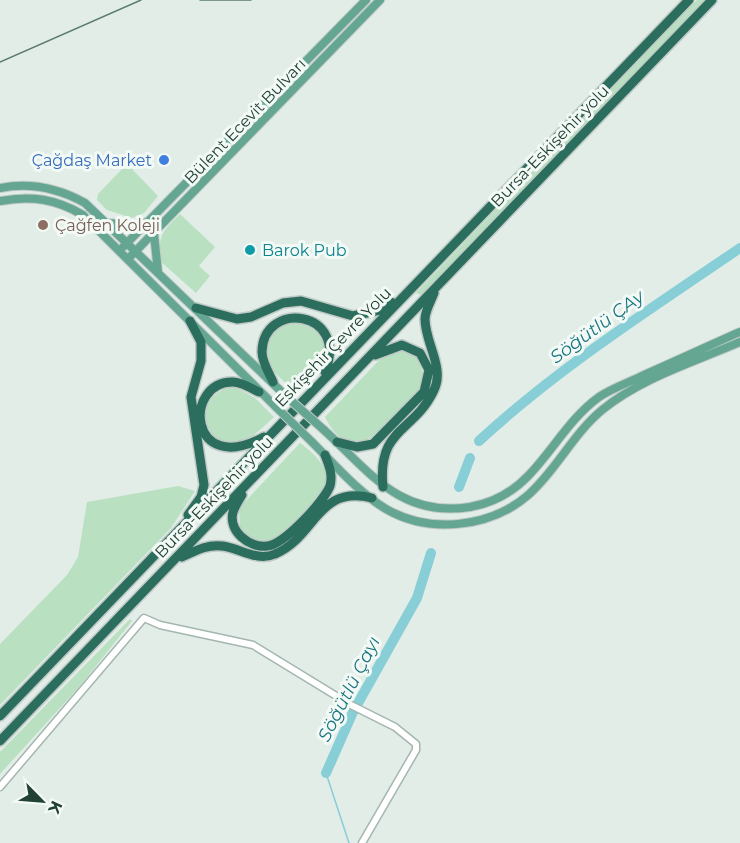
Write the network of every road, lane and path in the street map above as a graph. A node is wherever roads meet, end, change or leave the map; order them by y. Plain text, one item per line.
1 (366, 0) edge
2 (380, 0) edge
3 (688, 0) edge
4 (712, 0) edge
5 (0, 188) edge
6 (0, 201) edge
7 (151, 221) junction
8 (106, 223) junction
9 (154, 234) junction
10 (127, 244) junction
11 (119, 251) junction
12 (136, 252) junction
13 (128, 259) junction
14 (158, 272) junction
15 (436, 288) junction
16 (406, 293) junction
17 (196, 308) junction
18 (190, 321) junction
19 (740, 332) edge
20 (740, 342) edge
21 (363, 363) junction
22 (323, 377) junction
23 (640, 381) junction
24 (273, 382) junction
25 (259, 392) junction
26 (272, 432) junction
27 (337, 442) junction
28 (325, 455) junction
29 (250, 482) junction
30 (383, 487) junction
31 (372, 498) junction
32 (163, 549) junction
33 (175, 560) junction
34 (0, 716) edge
35 (0, 741) edge
36 (0, 787) edge
37 (362, 843) edge

1 - 7 main road, Bülent Ecevit Bulvarı
2 - 9 main road, Bülent Ecevit Bulvarı
3 - 16 highway, Eskişehir Çevre Yolu
4 - 15 highway, Bursa-Eskişehir yolu
5 - 8 main road
6 - 11 main road
7 - 8 main road
7 - 10 main road, Bülent Ecevit Bulvarı
8 - 10 main road
9 - 12 main road, Bülent Ecevit Bulvarı
9 - 14 main road
10 - 11 main road, Bülent Ecevit Bulvarı
10 - 12 main road
11 - 13 main road
12 - 13 main road, Bülent Ecevit Bulvarı
12 - 14 main road
13 - 18 main road
14 - 17 main road
15 - 21 highway, Bursa-Eskişehir yolu
15 - 30 highway
16 - 17 highway
16 - 22 highway, Eskişehir Çevre Yolu
17 - 24 main road
18 - 25 main road
18 - 32 highway
19 - 23 main road
20 - 23 main road
21 - 27 highway
21 - 29 highway, Bursa-Eskişehir yolu
22 - 24 highway
22 - 26 highway, Eskişehir Çevre Yolu
23 - 30 main road
23 - 31 main road
24 - 27 main road, bridge
25 - 26 highway
25 - 28 main road, bridge
26 - 32 highway, Eskişehir Çevre Yolu
27 - 30 main road
28 - 29 highway
28 - 31 main road
29 - 33 highway, Bursa-Eskişehir yolu
31 - 33 highway
32 - 34 highway, Eskişehir Çevre Yolu
33 - 35 highway, Bursa-Eskişehir yolu
36 - 37 street

